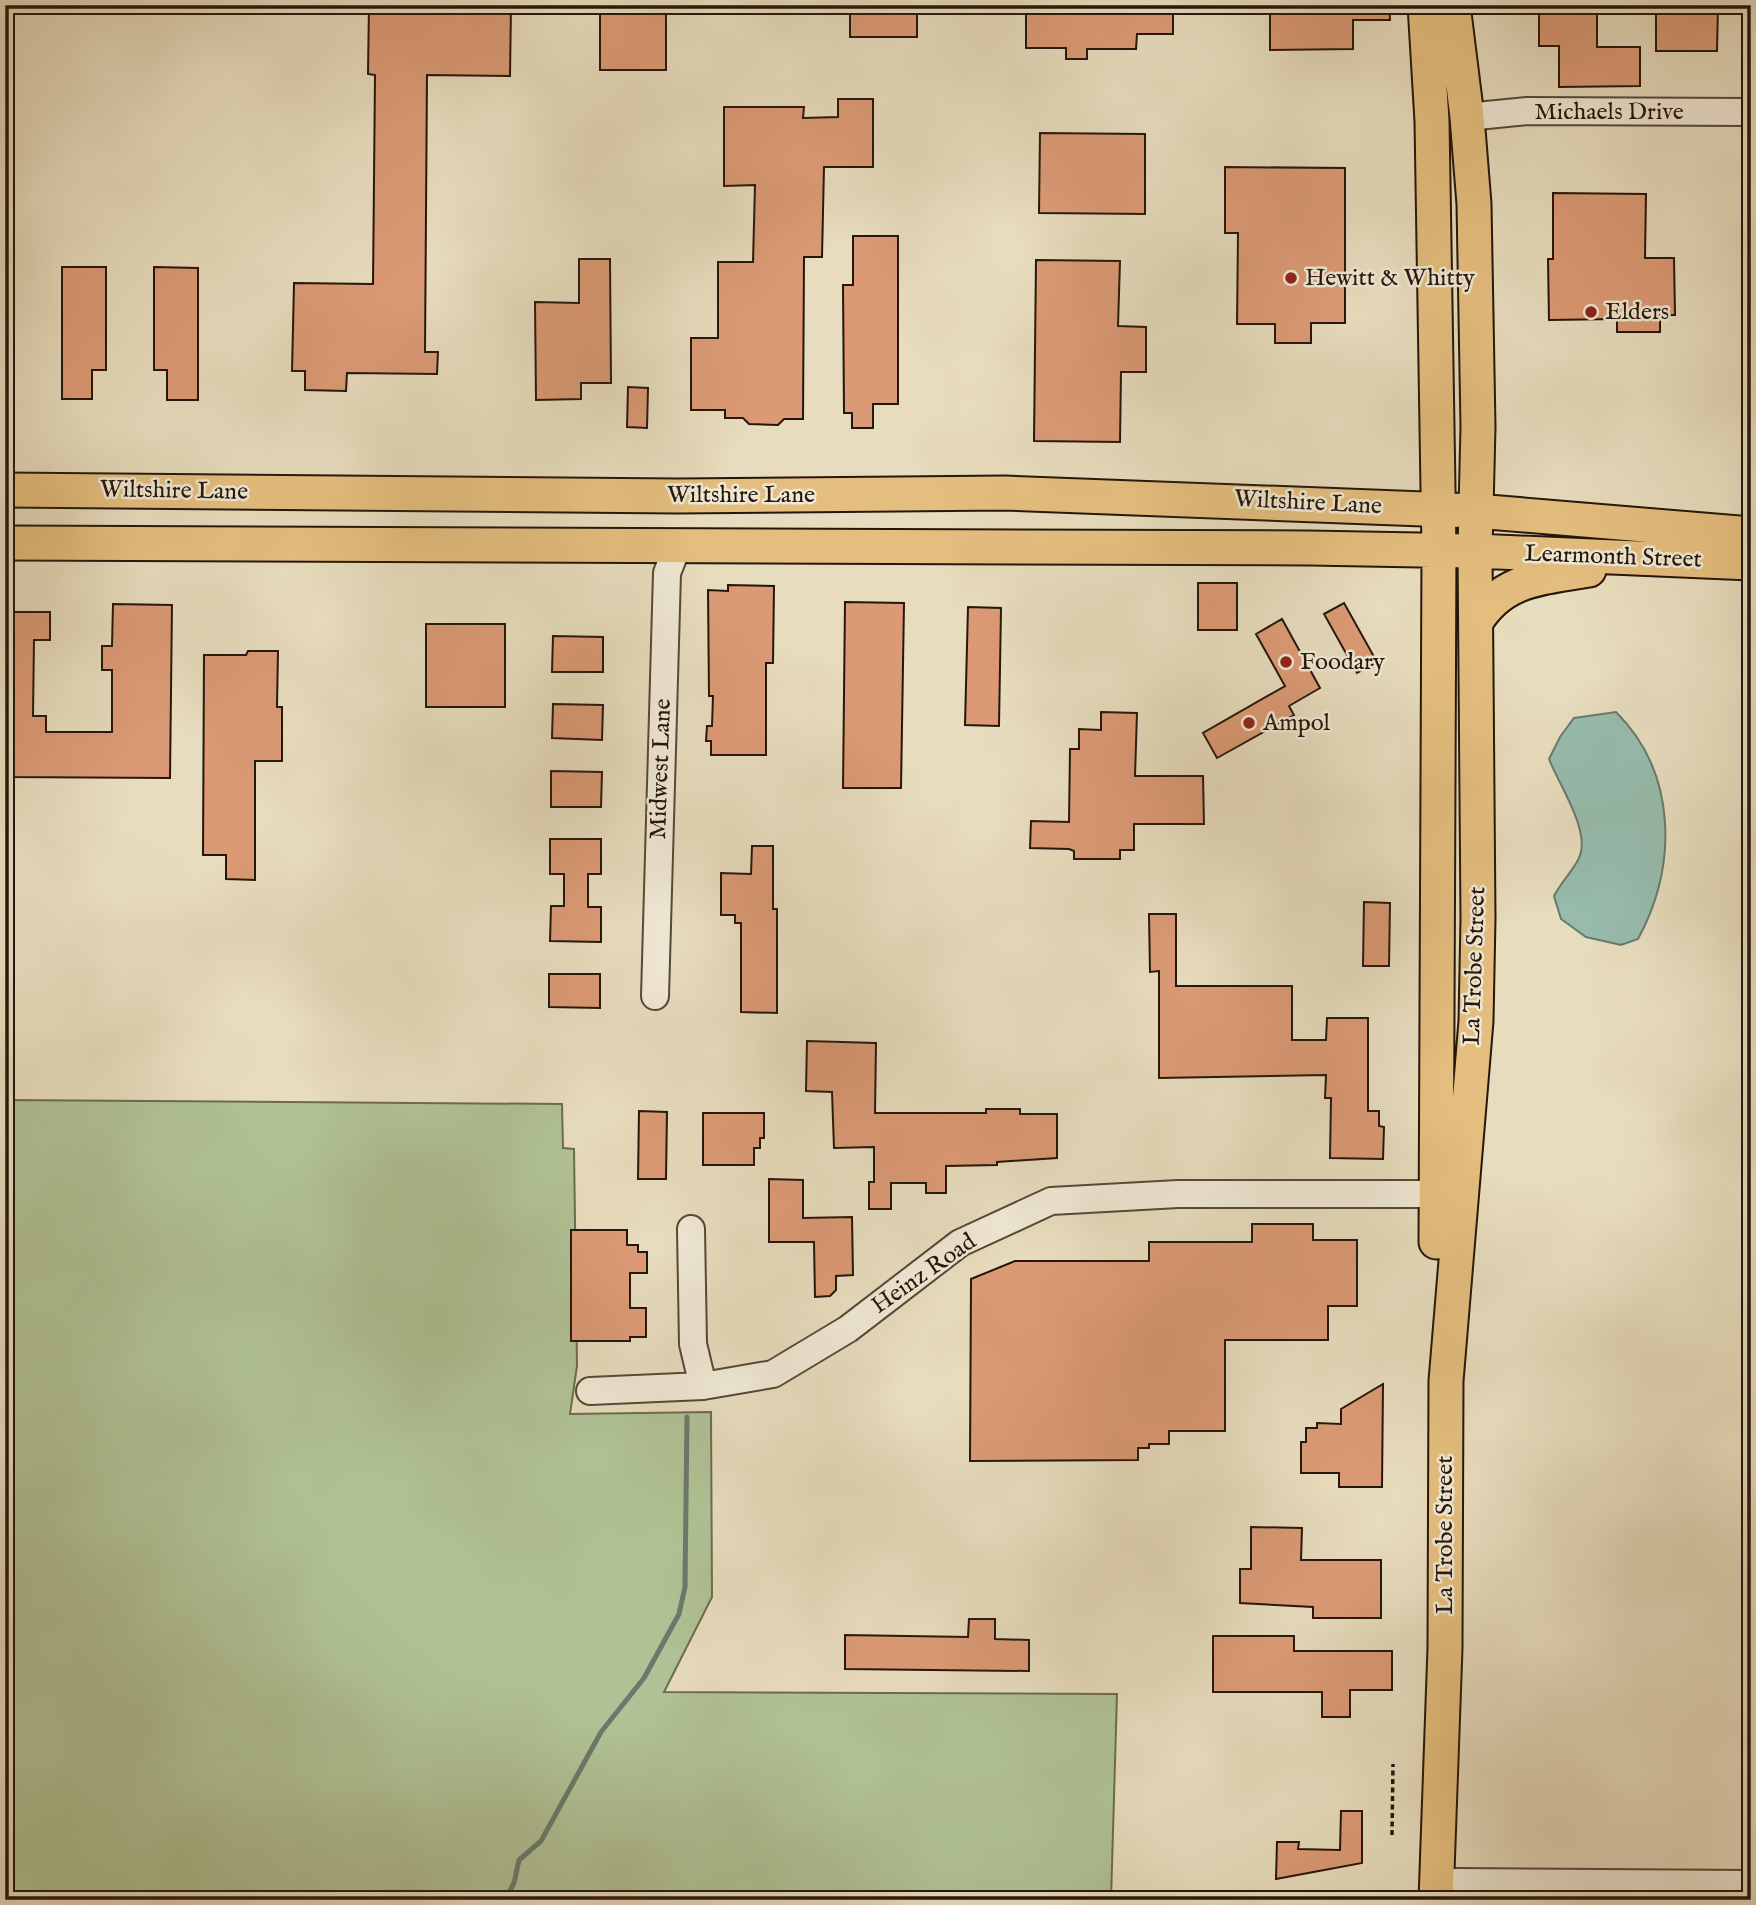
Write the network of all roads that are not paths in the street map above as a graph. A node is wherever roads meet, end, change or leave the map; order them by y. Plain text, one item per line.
1 (1425, 5) edge
2 (1452, 5) edge
3 (1751, 112) edge
4 (1467, 117) junction
5 (1432, 121) junction
6 (5, 490) edge
7 (1067, 495) junction
8 (678, 496) junction
9 (1182, 498) junction
10 (1438, 510) junction
11 (1476, 511) junction
12 (1751, 534) edge
13 (5, 543) edge
14 (678, 545) junction
15 (1098, 547) junction
16 (1213, 548) junction
17 (1439, 550) junction
18 (1475, 551) junction
19 (1649, 559) junction
20 (1751, 563) edge
21 (1476, 622) junction
22 (1477, 761) junction
23 (1451, 853) junction
24 (655, 996) dead end
25 (1473, 1052) junction
26 (1436, 1194) junction
27 (691, 1229) dead end
28 (1446, 1381) junction
29 (703, 1387) junction
30 (590, 1391) dead end
31 (1751, 1884) edge
32 (1446, 1891) edge

1 - 5 main road, La Trobe Street
2 - 4 main road, La Trobe Street
3 - 4 street, Michaels Drive
4 - 5 main road
4 - 11 main road, La Trobe Street
5 - 10 main road, La Trobe Street
6 - 8 main road, Wiltshire Lane
7 - 8 main road, Wiltshire Lane
7 - 9 main road, Wiltshire Lane
7 - 15 main road
8 - 14 main road
9 - 10 main road, Wiltshire Lane
9 - 16 main road
10 - 11 main road, Wiltshire Lane
10 - 17 main road, La Trobe Street
11 - 12 main road, Learmonth Street
11 - 18 main road, La Trobe Street
13 - 14 main road, Wiltshire Lane
14 - 15 main road, Wiltshire Lane
14 - 24 street, Midwest Lane
15 - 16 main road, Wiltshire Lane
16 - 17 main road, Wiltshire Lane
17 - 18 main road, Wiltshire Lane
17 - 23 main road, La Trobe Street
18 - 19 main road, Learmonth Street
18 - 21 main road, La Trobe Street
19 - 20 main road, Learmonth Street
19 - 21 main road
21 - 22 main road, La Trobe Street
22 - 23 main road
22 - 25 main road, La Trobe Street
23 - 26 main road, La Trobe Street
25 - 26 main road
25 - 28 main road, La Trobe Street
26 - 28 main road, La Trobe Street
26 - 29 street, Heinz Road
27 - 29 street
28 - 32 main road, La Trobe Street
29 - 30 street, Heinz Road
31 - 32 street

